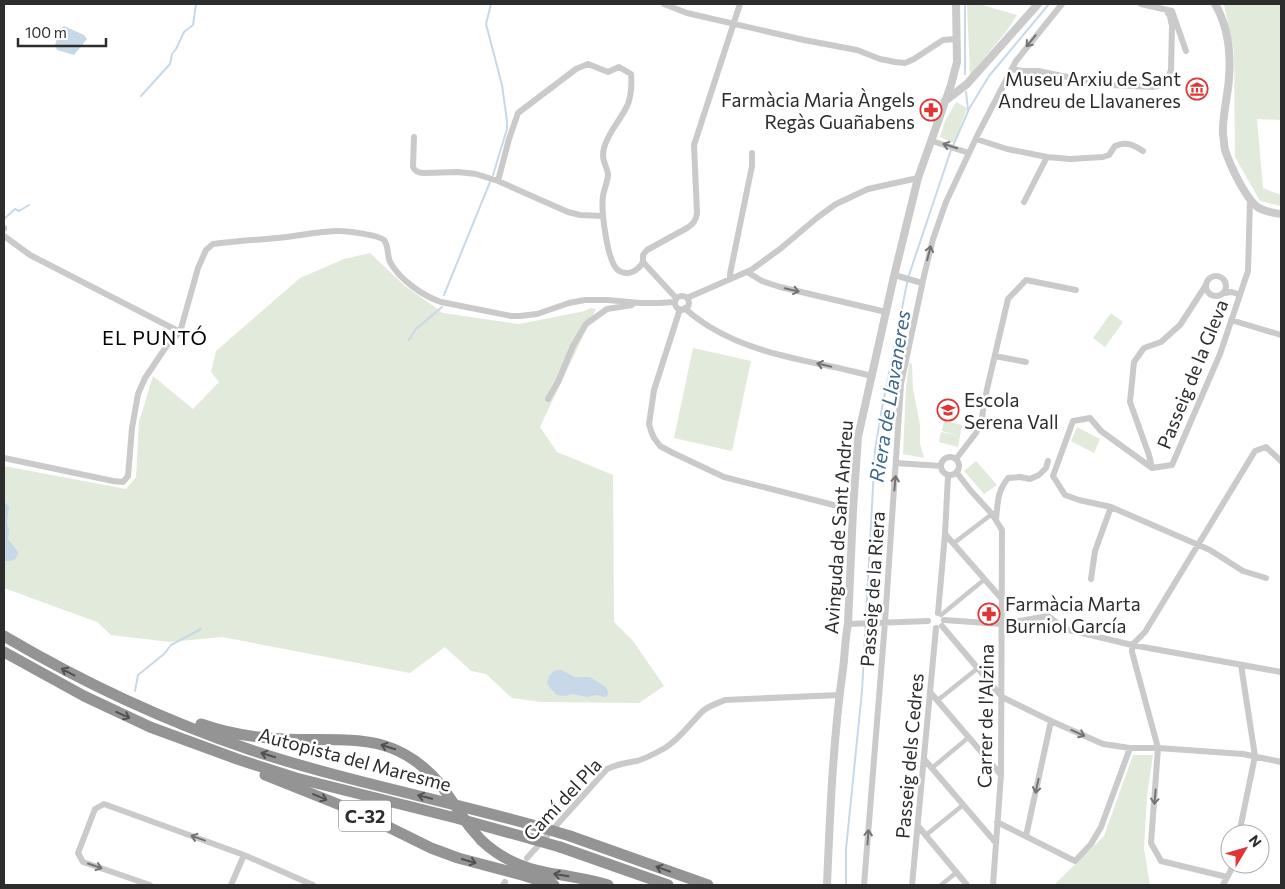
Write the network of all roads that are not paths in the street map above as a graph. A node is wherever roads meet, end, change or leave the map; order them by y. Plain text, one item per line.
1 (664, 4) edge
2 (740, 4) edge
3 (956, 4) edge
4 (1038, 4) edge
5 (1062, 4) edge
6 (1141, 4) edge
7 (1215, 4) edge
8 (1166, 10) junction
9 (733, 24) junction
10 (956, 39) junction
11 (1186, 51) dead end
12 (1012, 69) junction
13 (945, 101) junction
14 (414, 137) dead end
15 (976, 139) junction
16 (932, 140) junction
17 (1143, 151) dead end
18 (752, 153) dead end
19 (969, 153) junction
20 (1046, 157) junction
21 (918, 178) junction
22 (498, 181) junction
23 (1250, 200) junction
24 (1024, 202) dead end
25 (1281, 214) edge
26 (603, 216) junction
27 (4, 236) edge
28 (643, 262) junction
29 (747, 272) junction
30 (894, 276) junction
31 (730, 279) junction
32 (922, 284) junction
33 (1206, 285) junction
34 (1076, 290) dead end
35 (1224, 293) junction
36 (1240, 295) junction
37 (687, 298) junction
38 (676, 300) junction
39 (640, 303) junction
40 (683, 309) junction
41 (886, 312) junction
42 (1231, 320) junction
43 (180, 332) junction
44 (1281, 335) edge
45 (995, 356) junction
46 (1026, 362) dead end
47 (871, 376) junction
48 (548, 399) dead end
49 (4, 458) edge
50 (956, 459) junction
51 (1048, 461) dead end
52 (1281, 461) edge
53 (896, 463) junction
54 (940, 466) junction
55 (1152, 468) junction
56 (957, 473) junction
57 (948, 476) junction
58 (1111, 507) junction
59 (854, 510) junction
60 (992, 514) junction
61 (996, 520) junction
62 (946, 534) junction
63 (954, 543) junction
64 (1198, 545) junction
65 (1266, 578) dead end
66 (985, 579) junction
67 (1091, 579) dead end
68 (1001, 598) junction
69 (940, 620) junction
70 (928, 621) junction
71 (885, 622) junction
72 (848, 624) junction
73 (1001, 624) junction
74 (4, 636) edge
75 (1132, 645) junction
76 (4, 652) edge
77 (1241, 665) junction
78 (978, 668) junction
79 (1281, 672) edge
80 (930, 692) junction
81 (112, 694) junction
82 (839, 694) junction
83 (1002, 697) junction
84 (938, 700) junction
85 (1051, 721) junction
86 (969, 737) junction
87 (178, 738) junction
88 (1130, 748) junction
89 (1158, 748) junction
90 (1255, 756) junction
91 (924, 759) junction
92 (1281, 762) edge
93 (932, 768) junction
94 (1001, 775) junction
95 (963, 805) junction
96 (997, 822) junction
97 (1241, 824) edge
98 (918, 826) junction
99 (926, 835) junction
100 (1026, 836) junction
101 (996, 843) junction
102 (244, 855) junction
103 (527, 858) dead end
104 (956, 872) junction
105 (1229, 874) edge
106 (1227, 877) junction
107 (150, 885) edge
108 (232, 885) edge
109 (313, 885) edge
110 (554, 885) edge
111 (608, 885) edge
112 (668, 885) edge
113 (708, 885) edge
114 (827, 885) edge
115 (864, 885) edge
116 (912, 885) edge
117 (941, 885) edge
118 (967, 885) edge
119 (993, 885) edge
120 (1222, 885) edge

1 - 9 street
2 - 9 street
3 - 10 street, Avinguda de Sant Andreu
4 - 13 street
5 -> 12 street, Passeig de la Riera
6 - 8 street
7 - 23 street
8 - 11 street
8 - 12 street
9 - 10 street
9 - 28 street
10 - 13 street, Avinguda de Sant Andreu
12 - 15 street, Passeig de la Riera
13 - 16 street, Avinguda de Sant Andreu
14 - 22 street
15 - 19 street, Passeig de la Riera
15 - 20 street
19 -> 16 street
16 - 21 street, Avinguda de Sant Andreu
17 - 20 street
18 - 31 street
32 -> 19 street, Passeig de la Riera
20 - 24 street
21 - 29 street
21 - 30 street, Avinguda de Sant Andreu
22 - 26 street
22 - 26 street
23 - 25 street
23 - 36 street, Passeig de la Gleva
26 - 28 street
27 - 43 street
28 - 38 street
29 - 31 street
29 -> 41 street
30 - 32 street
30 - 41 street, Avinguda de Sant Andreu
31 - 37 street
32 - 53 street, Passeig de la Riera
33 - 35 street
33 - 35 street
33 - 55 street
34 - 45 street
35 - 36 street
36 - 42 street, Passeig de la Gleva
37 - 38 street
37 - 40 street
38 - 39 street
38 - 40 street
39 - 43 street
39 - 48 street
47 -> 40 street
40 - 59 street
41 - 47 street, Avinguda de Sant Andreu
42 - 44 street
42 - 55 street, Passeig de la Gleva
43 - 49 street
45 - 46 street
45 - 50 street
47 - 59 street, Avinguda de Sant Andreu
50 - 54 street
50 - 56 street
51 - 61 street
52 - 64 street
53 - 54 street
71 -> 53 street, Passeig de la Riera
54 - 57 street
55 - 58 street, Passeig de la Gleva
56 - 57 street
56 - 60 street, Carrer de l'Alzina
57 - 62 street, Passeig dels Cedres
58 - 64 street, Passeig de la Gleva
58 - 67 street
59 - 72 street, Avinguda de Sant Andreu
60 - 61 street, Carrer de l'Alzina
60 - 63 street
61 - 68 street, Carrer de l'Alzina
62 - 63 street
62 - 69 street, Passeig dels Cedres
63 - 66 street
64 - 65 street, Passeig de la Gleva
64 - 75 street
66 - 68 street
66 - 69 street
68 - 73 street, Carrer de l'Alzina
69 - 70 street
69 - 70 street
69 - 73 street
69 - 78 street
69 - 80 street, Passeig dels Cedres
70 - 71 street
71 - 72 street
115 -> 71 street, Passeig de la Riera
72 - 82 street, Avinguda de Sant Andreu
73 - 75 street
73 - 83 street, Carrer de l'Alzina
81 -> 74 highway, Autopista del Maresme / C-32
75 - 77 street
75 - 89 street
76 -> 87 highway, Autopista del Maresme / C-32
77 - 79 street
77 - 90 street
78 - 83 street
78 - 84 street
80 - 84 street
80 - 91 street, Passeig dels Cedres
111 -> 81 highway, C-32, bridge
113 -> 81 highway, Autopista del Maresme / C-32, bridge
82 - 103 street, Camí del Pla
82 - 114 street, Avinguda de Sant Andreu
83 - 85 street
83 - 94 street, Carrer de l'Alzina
84 - 86 street
85 -> 88 street
85 -> 100 street
86 - 93 street
86 - 94 street
87 -> 110 highway, C-32
87 - 112 highway, Autopista del Maresme / C-32, bridge
88 - 89 street
88 - 100 street
89 - 90 street
89 -> 106 street
90 - 92 street
90 - 97 street
91 - 93 street
91 - 98 street, Passeig dels Cedres
93 - 95 street
94 - 96 street, Carrer de l'Alzina
95 - 99 street
95 - 101 street
96 - 100 street
96 - 101 street, Carrer de l'Alzina
98 - 99 street
98 - 116 street, Passeig dels Cedres
99 - 104 street
101 - 119 street, Carrer de l'Alzina
102 -> 107 street
102 - 108 street
102 - 109 street
104 - 117 street
104 - 118 street
105 - 106 street
106 - 120 street

